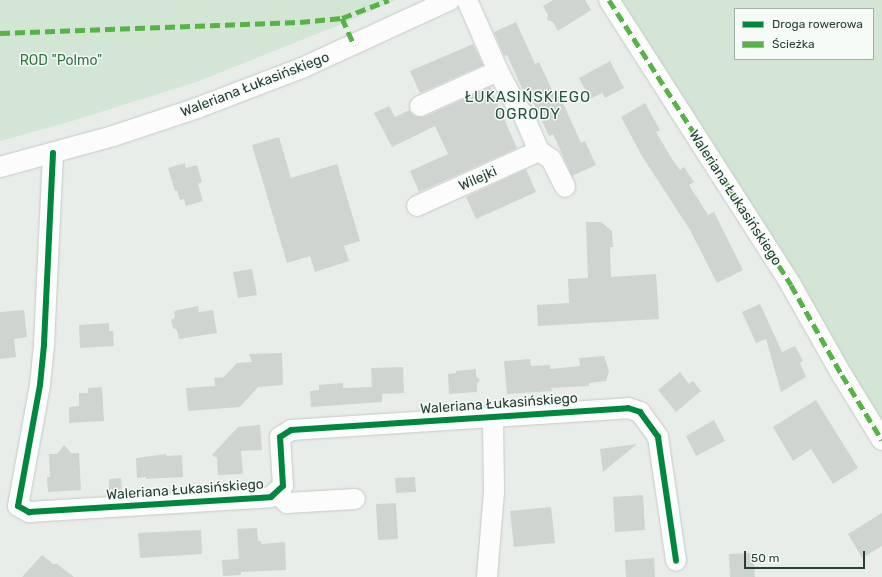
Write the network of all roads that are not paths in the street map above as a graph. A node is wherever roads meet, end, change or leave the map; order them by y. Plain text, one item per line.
1 (450, 0) edge
2 (467, 0) edge
3 (609, 0) edge
4 (498, 71) junction
5 (420, 106) dead end
6 (539, 151) junction
7 (53, 153) junction
8 (0, 167) edge
9 (565, 187) dead end
10 (417, 206) dead end
11 (493, 417) junction
12 (882, 440) edge
13 (276, 492) junction
14 (354, 499) dead end
15 (676, 561) dead end
16 (487, 577) edge

1 - 7 street, Waleriana Łukasińskiego
2 - 4 street
3 - 12 street, Waleriana Łukasińskiego
4 - 5 street
4 - 6 street
6 - 9 street
6 - 10 street, Wilejki
7 - 8 street, Waleriana Łukasińskiego
7 - 13 street, Waleriana Łukasińskiego
11 - 13 street, Waleriana Łukasińskiego
11 - 15 street, Waleriana Łukasińskiego
11 - 16 street
13 - 14 street

